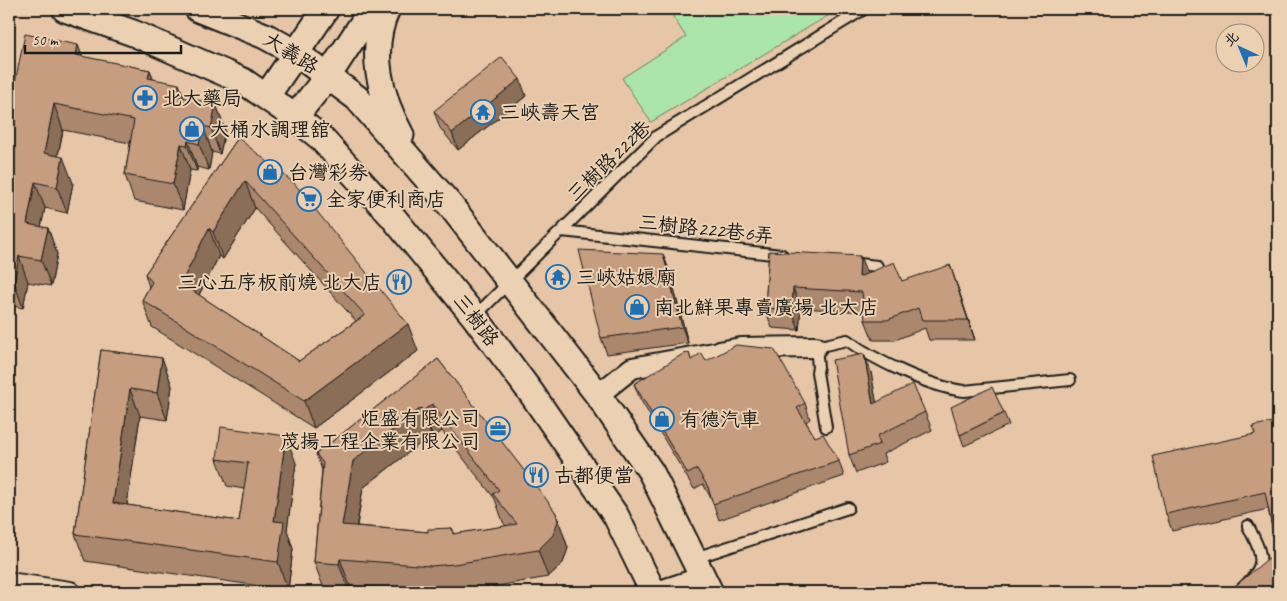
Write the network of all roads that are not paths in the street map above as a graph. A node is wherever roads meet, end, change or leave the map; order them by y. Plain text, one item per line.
1 (64, 9) edge
2 (198, 9) edge
3 (326, 9) edge
4 (372, 9) edge
5 (387, 9) edge
6 (864, 9) edge
7 (296, 53) junction
8 (328, 76) junction
9 (266, 97) junction
10 (296, 117) junction
11 (450, 205) junction
12 (562, 231) junction
13 (788, 256) edge
14 (838, 261) edge
15 (877, 266) dead end
16 (509, 281) junction
17 (474, 316) junction
18 (816, 347) junction
19 (1070, 380) dead end
20 (598, 395) junction
21 (826, 427) dead end
22 (848, 508) dead end
23 (1248, 526) dead end
24 (702, 576) edge
25 (9, 583) edge
26 (41, 590) edge
27 (69, 592) edge
28 (652, 592) edge
29 (658, 592) edge
30 (1238, 592) edge

1 - 9 street
2 - 7 street, 大義路
3 - 7 street
4 - 8 street
5 - 11 street
6 - 12 lane, 三樹路222巷
7 - 8 street, 大義路
7 - 9 street
8 - 10 street
8 - 11 street
9 - 10 street
10 - 17 street, 三樹路
11 - 16 street
12 - 13 lane, 三樹路222巷6弄
12 - 16 lane, 三樹路222巷
14 - 15 lane
16 - 17 lane, 三樹路222巷
16 - 20 street
17 - 28 street, 三樹路
18 - 19 lane
18 - 20 street
18 - 21 lane
20 - 24 street
22 - 24 lane
23 - 30 lane
24 - 29 street
25 - 26 street
26 - 27 street

